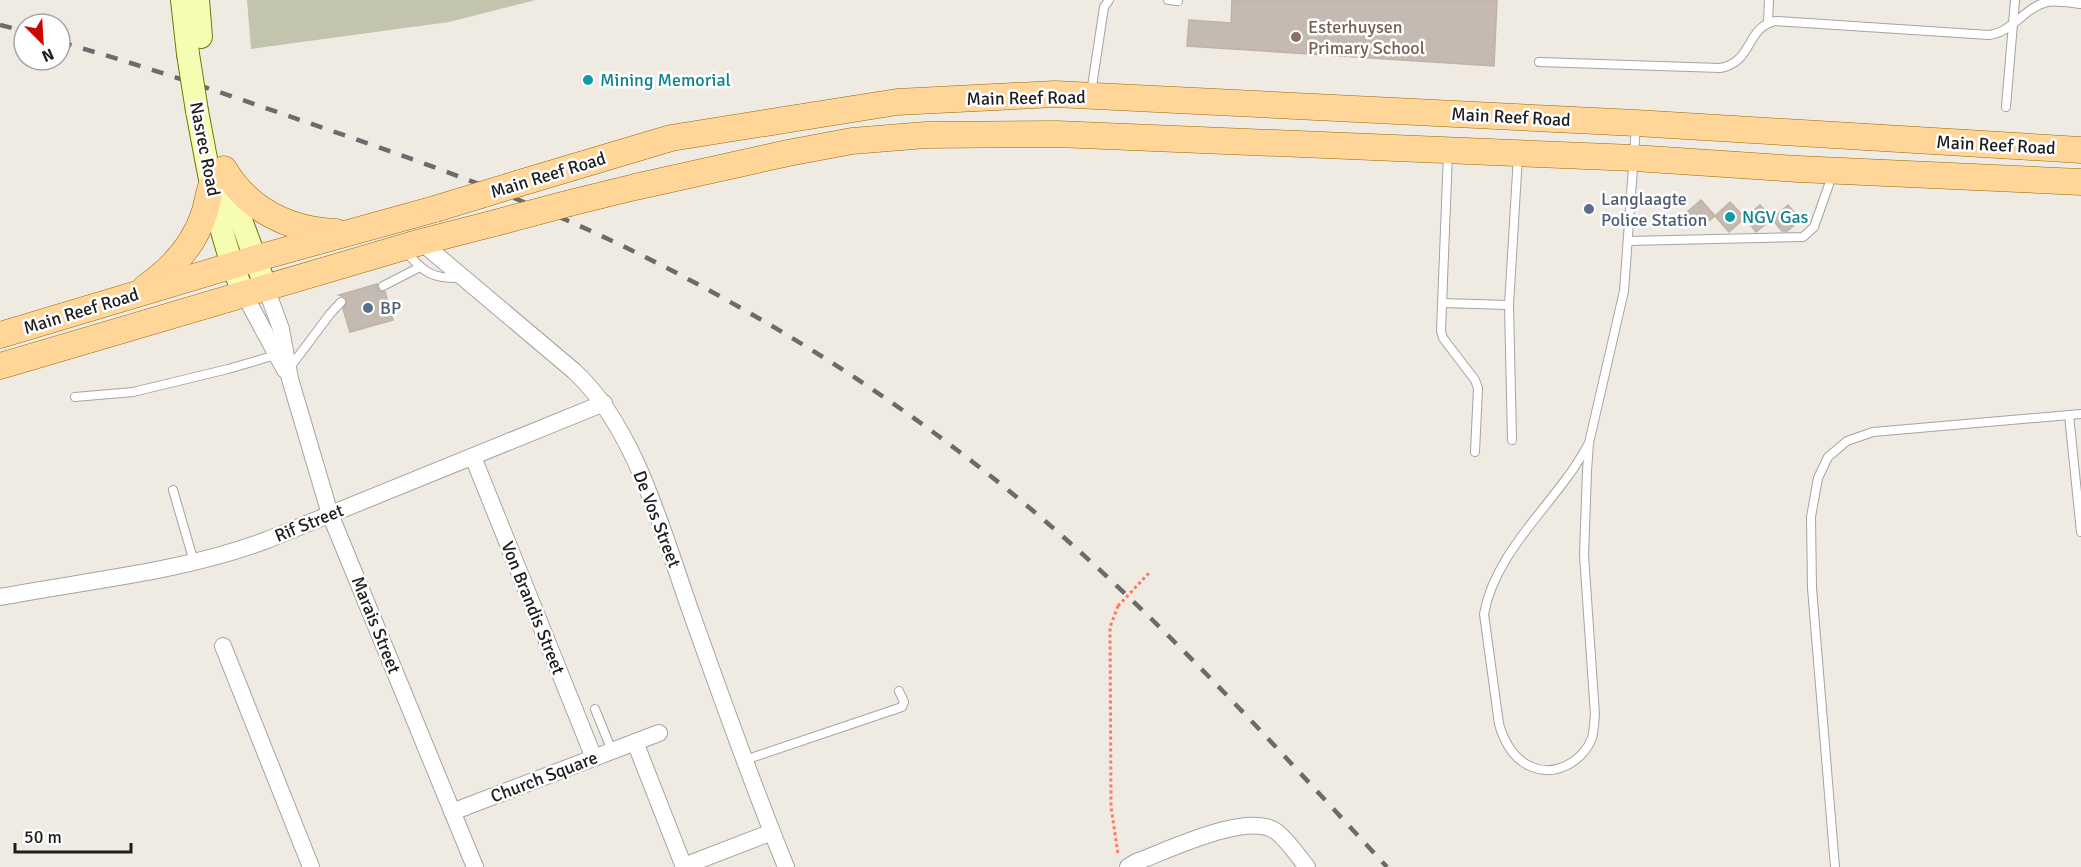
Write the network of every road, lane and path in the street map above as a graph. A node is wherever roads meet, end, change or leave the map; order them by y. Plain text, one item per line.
1 (182, 0) edge
2 (198, 0) edge
3 (1109, 0) edge
4 (1769, 0) edge
5 (2015, 0) edge
6 (2081, 4) edge
7 (1768, 22) junction
8 (2013, 25) junction
9 (195, 54) junction
10 (1539, 62) dead end
11 (1091, 96) junction
12 (2006, 107) dead end
13 (1429, 113) junction
14 (1513, 117) junction
15 (1636, 123) junction
16 (1438, 150) junction
17 (2081, 150) edge
18 (1514, 153) junction
19 (1634, 158) junction
20 (1834, 170) junction
21 (217, 178) junction
22 (2081, 182) edge
23 (352, 233) junction
24 (1628, 241) junction
25 (414, 252) junction
26 (243, 263) junction
27 (463, 278) junction
28 (383, 286) dead end
29 (255, 291) junction
30 (133, 296) junction
31 (341, 303) dead end
32 (1442, 303) junction
33 (1509, 305) junction
34 (0, 335) edge
35 (276, 355) junction
36 (0, 366) edge
37 (288, 373) junction
38 (75, 397) dead end
39 (604, 404) junction
40 (2081, 414) edge
41 (2069, 415) junction
42 (1512, 440) dead end
43 (1589, 443) junction
44 (1475, 452) dead end
45 (473, 457) junction
46 (173, 490) dead end
47 (330, 514) junction
48 (2081, 532) edge
49 (194, 563) junction
50 (1149, 573) dead end
51 (0, 597) edge
52 (223, 646) dead end
53 (899, 691) dead end
54 (595, 709) dead end
55 (659, 733) dead end
56 (634, 742) junction
57 (612, 751) junction
58 (594, 758) junction
59 (745, 760) junction
60 (452, 812) junction
61 (772, 832) junction
62 (1128, 862) edge
63 (684, 866) edge
64 (312, 867) edge
65 (475, 867) edge
66 (786, 867) edge
67 (1307, 867) edge
68 (1835, 867) edge

1 - 9 main road, Nasrec Road
2 - 9 main road, Nasrec Road
3 - 11 lane
4 - 7 lane
5 - 8 lane
6 - 8 lane
7 - 8 lane
7 - 10 lane
8 - 12 lane
9 - 21 main road, Nasrec Road
11 - 13 main road, Main Reef Road
11 - 23 main road, Main Reef Road, bridge
13 - 14 main road, Main Reef Road
13 - 16 main road
14 - 15 main road, Main Reef Road
14 - 18 main road
15 - 17 main road, Main Reef Road
15 - 19 lane
16 - 18 main road, Main Reef Road
16 - 25 main road, Main Reef Road, bridge
16 - 32 lane
18 - 19 main road, Main Reef Road
18 - 33 lane
19 - 20 main road, Main Reef Road
19 - 24 lane
20 - 22 main road, Main Reef Road
20 - 24 lane
21 - 23 main road
21 - 26 main road, Nasrec Road
21 - 30 main road
23 - 26 main road, Main Reef Road
24 - 43 lane
25 - 27 street, De Vos Street
25 - 27 lane
25 - 28 lane
25 - 29 main road, Main Reef Road
26 - 29 main road, Nasrec Road
26 - 30 main road, Main Reef Road
27 - 39 street, De Vos Street
29 - 35 street, Marais Street
29 - 36 main road, Main Reef Road
29 - 37 street, Marais Street
30 - 34 main road, Main Reef Road
31 - 37 lane
32 - 33 lane
32 - 44 lane
33 - 42 lane
35 - 37 street, Marais Street
35 - 38 lane
37 - 47 street, Marais Street
39 - 45 street, Rif Street
39 - 59 street, De Vos Street
40 - 41 lane
41 - 48 lane
41 - 68 lane
43 - 43 lane
45 - 47 street, Rif Street
45 - 58 street, Von Brandis Street
46 - 49 lane
47 - 49 street, Rif Street
47 - 60 street, Marais Street
49 - 51 street, Rif Street
50 - 62 path, bridge
52 - 64 street
53 - 59 lane
54 - 57 lane
55 - 56 street, Church Square
56 - 57 street, Church Square
56 - 63 street
57 - 58 street, Church Square
58 - 60 street, Church Square
59 - 61 street, De Vos Street
60 - 65 street, Marais Street
61 - 63 street
61 - 66 street, De Vos Street
62 - 67 street

